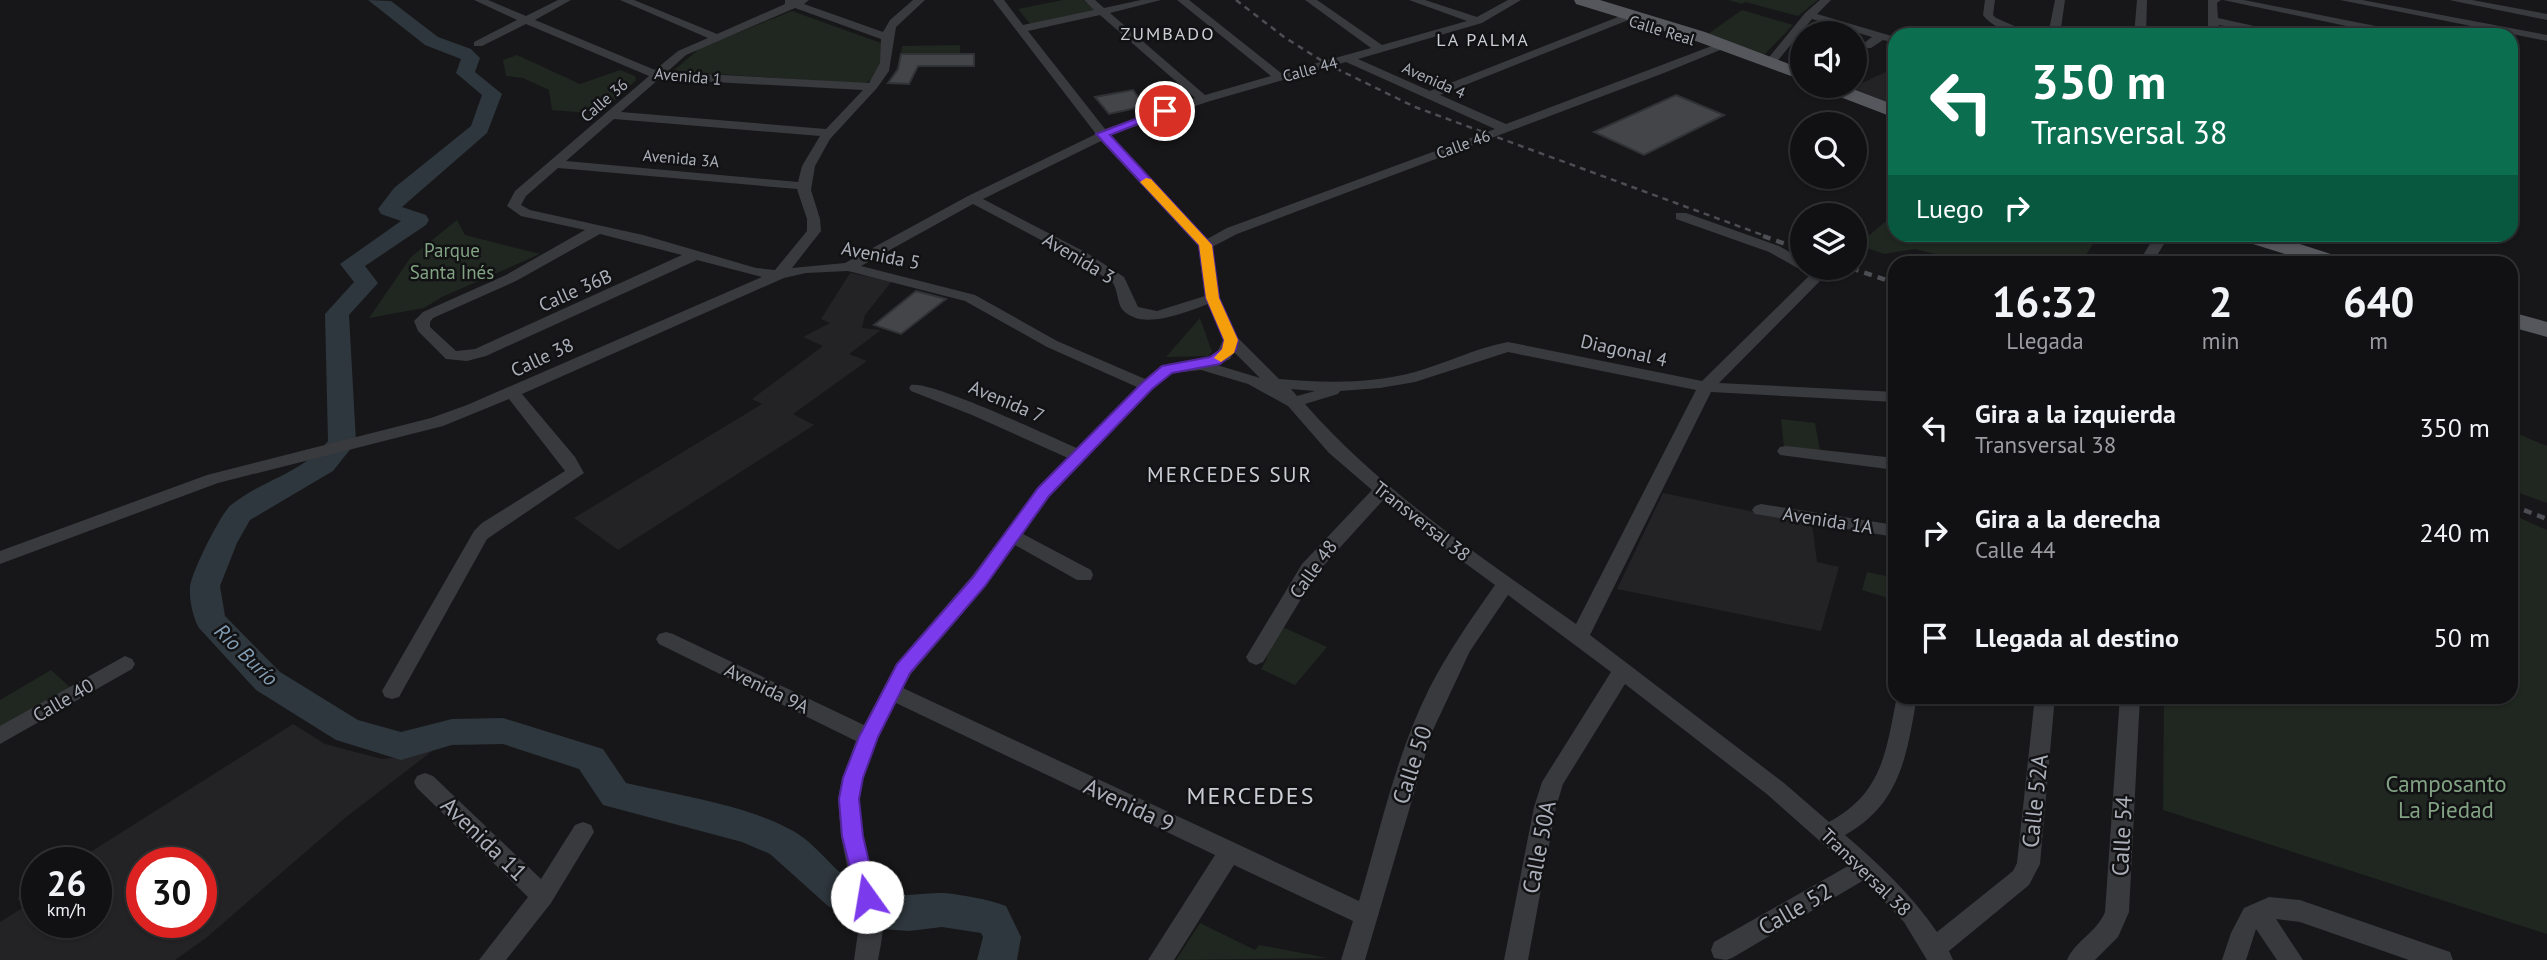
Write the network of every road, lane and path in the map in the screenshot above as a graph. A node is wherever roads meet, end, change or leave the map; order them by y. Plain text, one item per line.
1 (479, 0) edge
2 (566, 0) edge
3 (625, 0) edge
4 (920, 0) edge
5 (998, 0) edge
6 (1089, 0) edge
7 (1156, 0) edge
8 (1182, 0) edge
9 (1310, 0) edge
10 (1414, 0) edge
11 (1516, 0) edge
12 (1563, 0) edge
13 (1582, 0) edge
14 (1826, 0) edge
15 (1990, 0) edge
16 (2060, 0) edge
17 (2130, 0) edge
18 (2141, 0) edge
19 (2216, 0) edge
20 (2345, 0) edge
21 (2454, 0) edge
22 (2232, 1) edge
23 (794, 2) edge
24 (1102, 11) junction
25 (1809, 15) junction
26 (2135, 16) junction
27 (1628, 17) junction
28 (2547, 17) edge
29 (525, 19) junction
30 (1478, 20) junction
31 (2213, 20) junction
32 (2012, 28) edge
33 (2055, 28) edge
34 (2131, 28) edge
35 (2138, 28) edge
36 (2214, 28) edge
37 (2254, 28) edge
38 (2370, 28) edge
39 (2494, 28) edge
40 (1020, 29) junction
41 (2518, 33) edge
42 (1881, 36) junction
43 (716, 37) junction
44 (887, 37) junction
45 (1888, 38) edge
46 (2547, 38) edge
47 (478, 44) dead end
48 (1721, 46) junction
49 (1867, 46) edge
50 (1382, 50) junction
51 (1349, 59) junction
52 (1770, 63) junction
53 (1790, 70) edge
54 (656, 75) junction
55 (1279, 77) junction
56 (870, 88) junction
57 (1428, 96) junction
58 (1859, 98) edge
59 (1203, 99) junction
60 (1888, 109) edge
61 (611, 115) junction
62 (1506, 129) junction
63 (827, 133) junction
64 (1103, 134) junction
65 (555, 164) junction
66 (803, 186) junction
67 (973, 199) junction
68 (514, 206) joint
69 (1681, 216) dead end
70 (598, 229) junction
71 (2270, 242) edge
72 (1205, 245) junction
73 (697, 254) junction
74 (2313, 256) edge
75 (1790, 258) edge
76 (848, 267) junction
77 (779, 275) junction
78 (1813, 280) edge
79 (1213, 298) junction
80 (2518, 321) edge
81 (2547, 330) edge
82 (1231, 340) junction
83 (1202, 365) junction
84 (1105, 369) junction
85 (1167, 369) junction
86 (1274, 383) junction
87 (1147, 386) junction
88 (1349, 386) junction
89 (1706, 387) junction
90 (917, 388) dead end
91 (513, 393) junction
92 (1888, 397) edge
93 (1294, 402) junction
94 (1786, 451) dead end
95 (1079, 456) junction
96 (1888, 463) edge
97 (1381, 490) junction
98 (1761, 510) dead end
99 (1888, 530) edge
100 (1013, 536) junction
101 (0, 558) edge
102 (1084, 576) dead end
103 (1505, 585) junction
104 (1579, 637) junction
105 (666, 639) dead end
106 (1256, 657) dead end
107 (125, 664) dead end
108 (1623, 670) junction
109 (392, 691) dead end
110 (892, 692) junction
111 (1905, 704) edge
112 (2044, 704) edge
113 (2130, 704) edge
114 (0, 736) edge
115 (868, 737) junction
116 (425, 782) dead end
117 (583, 832) dead end
118 (1829, 833) junction
119 (1229, 853) junction
120 (1866, 867) junction
121 (543, 895) junction
122 (2257, 911) junction
123 (1366, 916) junction
124 (1723, 950) dead end
125 (1938, 954) edge
126 (491, 960) edge
127 (866, 960) edge
128 (1160, 960) edge
129 (1353, 960) edge
130 (1516, 960) edge
131 (2078, 960) edge
132 (2234, 960) edge
133 (2291, 960) edge
134 (2441, 960) edge

1 - 29 street, Avenida 1
2 - 29 street
3 - 43 street
4 - 44 street
5 - 40 street
6 - 24 street
7 - 24 street
8 - 55 street
9 - 50 street
10 - 30 street
11 - 30 street, Calle 44
12 - 27 main road, Calle Real
13 - 27 main road, Calle Real
14 - 25 street
15 - 32 street
16 - 33 street
17 - 26 street
18 - 26 street
19 - 31 street
20 - 39 street
21 - 28 street
22 - 38 street
23 - 43 street, Calle 36
23 - 44 street
24 - 40 street
24 - 59 street
25 - 42 street
25 - 52 street
26 - 34 street
26 - 35 street
27 - 48 main road, Calle Real
27 - 57 street
29 - 47 street
29 - 54 street, Avenida 1
30 - 50 street, Calle 44
31 - 36 street
31 - 37 street
40 - 64 street
41 - 46 street
42 - 45 street
42 - 49 street
43 - 54 street, Calle 36
44 - 56 street
48 - 52 main road, Calle Real
48 - 62 street, Calle 46
50 - 51 street, Calle 44
51 - 55 street, Calle 44
51 - 57 street, Avenida 4
52 - 53 main road, Calle Real
54 - 56 street, Avenida 1
54 - 61 street, Calle 36
55 - 59 street, Calle 44
56 - 63 street
57 - 62 street, Avenida 4
58 - 60 main road
59 - 64 street, Calle 44
61 - 63 street
61 - 65 street, Calle 36
62 - 72 street, Calle 46
63 - 66 street
64 - 67 street, Calle 44
64 - 72 street
65 - 66 street, Avenida 3A
65 - 68 street, Calle 36
66 - 77 street, Calle 38
67 - 76 street, Calle 44
67 - 79 street, Avenida 3
68 - 70 street, Avenida 5
69 - 75 street
70 - 73 street, Avenida 5
70 - 73 street, Calle 36B
71 - 74 main road
72 - 79 street, Transversal 38
73 - 77 street, Avenida 5
76 - 77 street, Avenida 5
76 - 84 street, Avenida 5
77 - 91 street, Calle 38
78 - 89 street
79 - 82 street, Transversal 38
80 - 81 main road
82 - 83 street
82 - 86 street, Transversal 38
83 - 85 street
83 - 93 street
84 - 85 street, Avenida 5
84 - 87 street, Avenida 5
85 - 87 street
86 - 88 street, Diagonal 4
86 - 93 street, Transversal 38
87 - 95 street
88 - 89 street, Diagonal 4
88 - 93 street, Diagonal 4
89 - 92 street, Diagonal 4
89 - 104 street
90 - 95 street, Avenida 7
91 - 101 street, Calle 38
91 - 109 street
93 - 97 street, Transversal 38
94 - 96 street
95 - 100 street
97 - 103 street, Transversal 38
97 - 106 street, Calle 48
98 - 99 street, Avenida 1A
100 - 102 street
100 - 110 street
103 - 104 street, Transversal 38
103 - 123 street, Calle 50
104 - 108 street, Transversal 38
105 - 115 street, Avenida 9A
107 - 114 street, Calle 40
108 - 118 street, Transversal 38
108 - 130 street, Calle 50A
110 - 115 street
110 - 119 street, Avenida 9
111 - 118 street
112 - 125 street, Calle 52A
113 - 131 street, Calle 54
115 - 127 street
116 - 121 street, Avenida 11
117 - 121 street
118 - 120 street, Transversal 38
119 - 123 street, Avenida 9
119 - 128 street
120 - 124 street, Calle 52
120 - 125 street, Transversal 38
121 - 126 street
122 - 132 street
122 - 133 street
122 - 134 street
123 - 129 street, Calle 50

